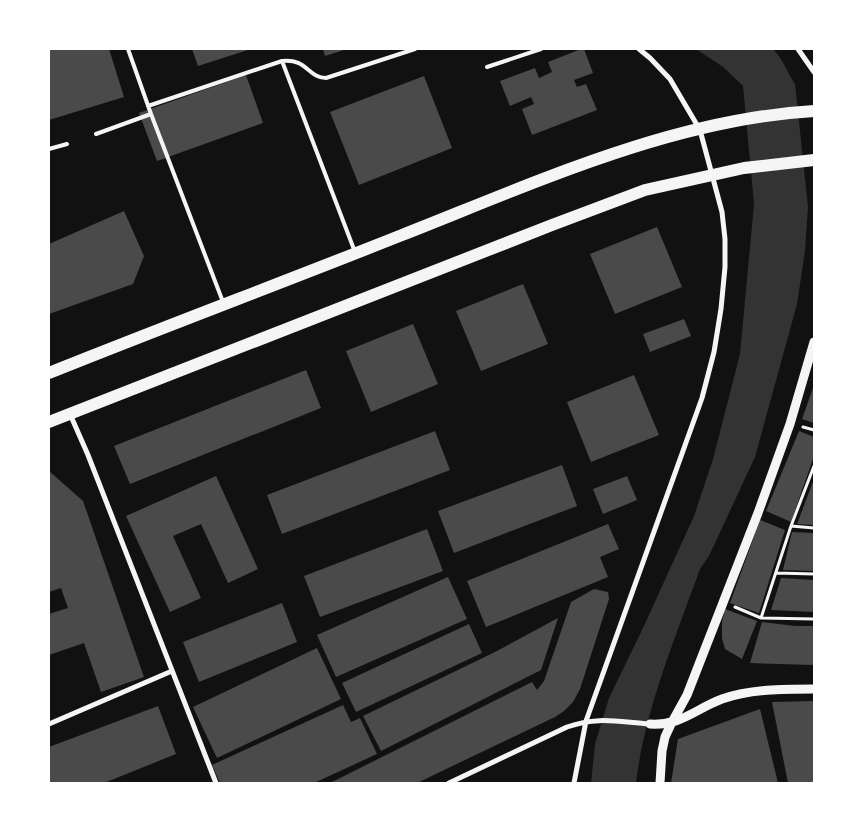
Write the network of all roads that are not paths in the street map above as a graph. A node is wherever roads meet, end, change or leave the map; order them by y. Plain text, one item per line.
1 (128, 49) edge
2 (414, 49) edge
3 (541, 49) edge
4 (638, 49) edge
5 (798, 49) edge
6 (282, 61) junction
7 (487, 68) dead end
8 (814, 72) edge
9 (148, 106) junction
10 (813, 111) edge
11 (151, 114) junction
12 (700, 130) junction
13 (96, 134) dead end
14 (67, 144) dead end
15 (49, 149) edge
16 (813, 160) edge
17 (713, 174) junction
18 (356, 253) junction
19 (224, 304) junction
20 (814, 342) edge
21 (49, 374) edge
22 (70, 414) junction
23 (49, 422) edge
24 (172, 671) junction
25 (814, 689) edge
26 (586, 721) junction
27 (49, 724) edge
28 (650, 724) joint
29 (671, 724) junction
30 (216, 783) edge
31 (449, 783) edge
32 (574, 783) edge
33 (660, 783) edge

1 - 9 lane
2 - 6 lane
3 - 7 lane
4 - 12 street
5 - 8 street
6 - 9 lane
6 - 18 lane
9 - 11 lane
10 - 12 main road
11 - 13 lane
11 - 19 lane
12 - 17 street
12 - 18 main road
14 - 15 lane
16 - 17 main road
17 - 22 main road
17 - 26 street
18 - 19 main road
19 - 21 main road
20 - 29 street
22 - 23 main road
22 - 24 street
24 - 27 street
24 - 30 street
25 - 29 street
26 - 28 street
26 - 31 street
26 - 32 street
28 - 29 street
29 - 33 street

